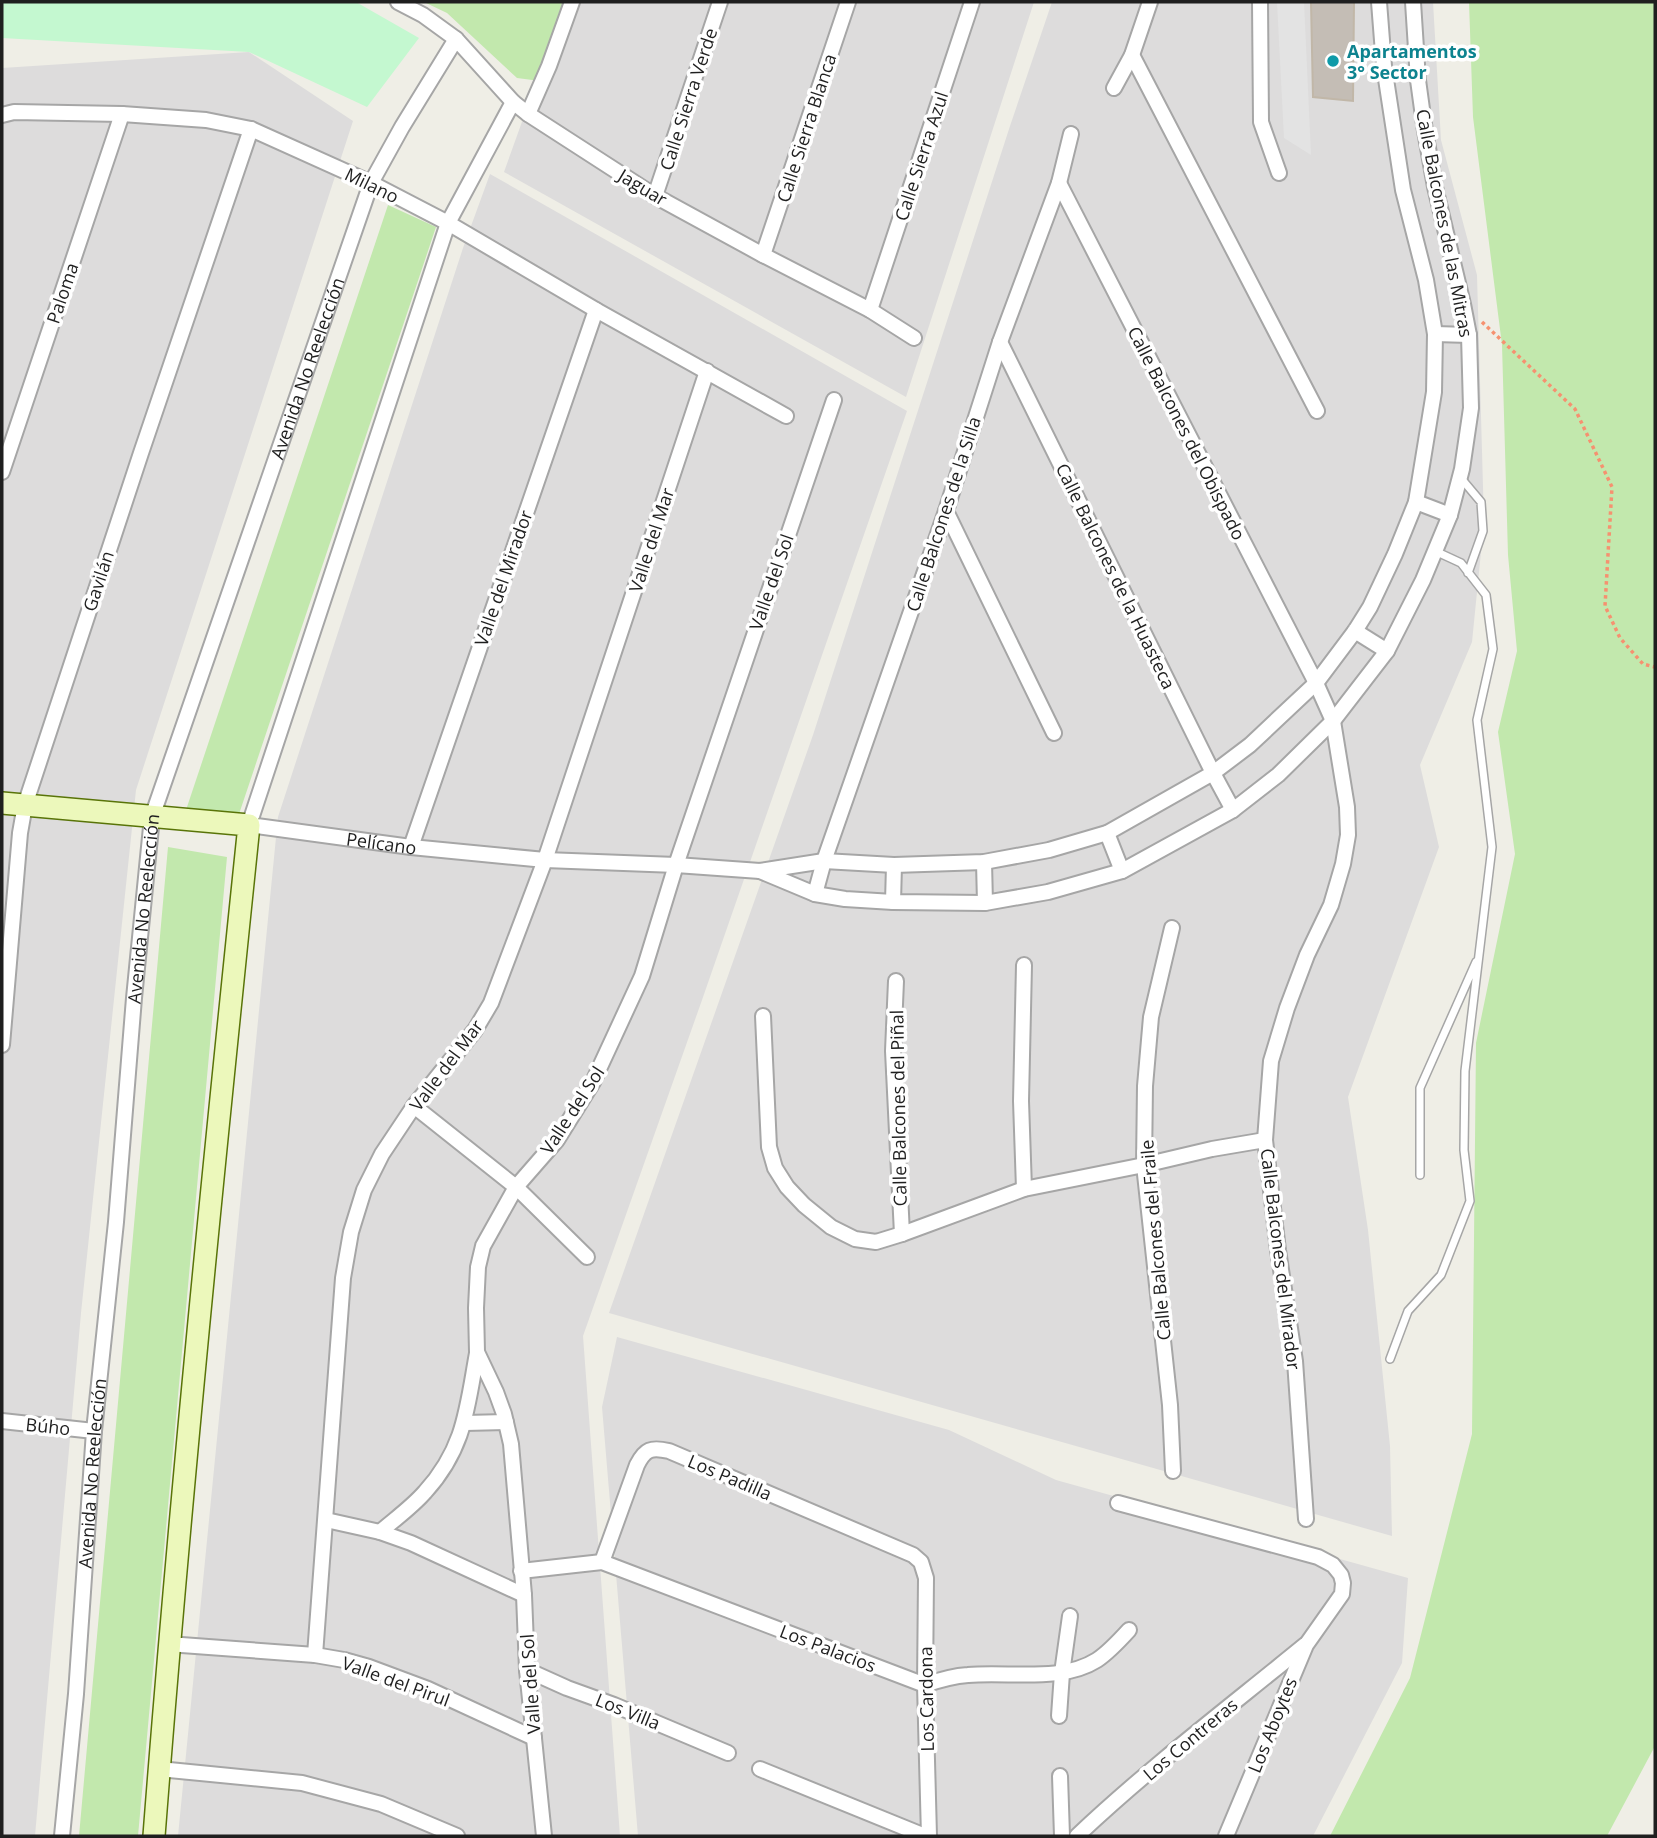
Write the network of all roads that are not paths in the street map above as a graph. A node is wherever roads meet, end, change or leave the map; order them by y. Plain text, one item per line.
1 (398, 2) edge
2 (572, 2) edge
3 (720, 2) edge
4 (848, 2) edge
5 (972, 2) edge
6 (1150, 2) edge
7 (1260, 2) edge
8 (1379, 2) edge
9 (1413, 2) edge
10 (456, 38) junction
11 (1132, 55) junction
12 (1114, 88) dead end
13 (513, 102) junction
14 (2, 114) edge
15 (122, 114) junction
16 (528, 114) junction
17 (251, 130) junction
18 (1071, 134) dead end
19 (1279, 173) dead end
20 (371, 183) junction
21 (1059, 183) junction
22 (655, 196) junction
23 (448, 223) junction
24 (763, 255) junction
25 (596, 310) junction
26 (870, 310) junction
27 (1435, 334) junction
28 (1469, 335) junction
29 (914, 338) dead end
30 (1000, 342) junction
31 (707, 371) junction
32 (834, 400) dead end
33 (1317, 411) dead end
34 (786, 416) dead end
35 (2, 472) edge
36 (1460, 477) junction
37 (1416, 502) junction
38 (946, 511) junction
39 (1450, 515) junction
40 (1436, 551) junction
41 (1468, 573) junction
42 (1355, 631) junction
43 (1387, 651) junction
44 (1316, 682) junction
45 (1333, 721) junction
46 (1054, 733) dead end
47 (1213, 774) junction
48 (2, 803) edge
49 (24, 805) junction
50 (1233, 810) junction
51 (152, 817) junction
52 (249, 825) junction
53 (1107, 833) junction
54 (411, 847) junction
55 (545, 860) junction
56 (824, 861) junction
57 (984, 862) junction
58 (676, 865) junction
59 (894, 865) junction
60 (760, 871) junction
61 (1122, 871) junction
62 (816, 894) junction
63 (893, 902) junction
64 (985, 903) junction
65 (1172, 928) dead end
66 (1479, 955) junction
67 (1024, 965) dead end
68 (896, 981) dead end
69 (762, 1016) dead end
70 (2, 1045) edge
71 (414, 1106) junction
72 (1265, 1140) junction
73 (1144, 1165) junction
74 (1420, 1175) dead end
75 (516, 1187) junction
76 (1024, 1189) junction
77 (902, 1234) junction
78 (587, 1257) dead end
79 (477, 1352) junction
80 (1390, 1359) dead end
81 (2, 1421) edge
82 (506, 1422) junction
83 (465, 1423) junction
84 (94, 1431) junction
85 (1173, 1471) dead end
86 (1118, 1503) dead end
87 (1306, 1519) dead end
88 (326, 1520) junction
89 (380, 1532) junction
90 (602, 1562) junction
91 (921, 1562) joint
92 (522, 1571) junction
93 (524, 1595) junction
94 (1070, 1616) dead end
95 (1129, 1630) dead end
96 (169, 1644) junction
97 (1306, 1644) junction
98 (316, 1656) junction
99 (527, 1670) junction
100 (1062, 1673) junction
101 (925, 1685) junction
102 (1059, 1717) dead end
103 (534, 1738) junction
104 (728, 1752) dead end
105 (159, 1769) junction
106 (760, 1769) dead end
107 (1060, 1776) dead end
108 (62, 1836) edge
109 (154, 1836) edge
110 (457, 1836) edge
111 (544, 1836) edge
112 (927, 1836) edge
113 (1062, 1836) edge
114 (1077, 1836) edge
115 (1226, 1836) edge

1 - 10 street, Jaguar
2 - 16 street
3 - 22 street, Calle Sierra Verde
4 - 24 street, Calle Sierra Blanca
5 - 26 street, Calle Sierra Azul
6 - 11 street
7 - 19 street
8 - 27 street, Calle Balcones de las Mitras
9 - 28 street, Calle Balcones de las Mitras
10 - 13 street, Jaguar
10 - 20 street, Avenida No Reelección
11 - 12 street
11 - 33 street
13 - 16 street, Jaguar
13 - 23 street
14 - 15 street, Milano
15 - 17 street, Milano
15 - 35 street, Paloma
16 - 22 street, Jaguar
17 - 20 street, Milano
17 - 49 street, Gavilán
18 - 21 street, Calle Balcones de la Silla
20 - 23 street, Milano
20 - 51 street, Avenida No Reelección
21 - 30 street, Calle Balcones de la Silla
21 - 44 street, Calle Balcones del Obispado
22 - 24 street, Jaguar
23 - 25 street, Milano
23 - 52 street
24 - 26 street, Jaguar
25 - 31 street, Milano
25 - 54 street, Valle del Mirador
26 - 29 street, Jaguar
27 - 28 street
27 - 37 street, Calle Balcones de las Mitras
28 - 36 street, Calle Balcones de las Mitras
30 - 38 street, Calle Balcones de la Silla
30 - 47 street, Calle Balcones de la Huasteca
31 - 34 street, Milano
31 - 55 street, Valle del Mar
32 - 58 street, Valle del Sol
36 - 39 street, Calle Balcones de las Mitras
36 - 41 lane
37 - 39 street
37 - 42 street, Calle Balcones de las Mitras
38 - 46 street
38 - 56 street, Calle Balcones de la Silla
39 - 40 street, Calle Balcones de las Mitras
40 - 41 lane
40 - 43 street, Calle Balcones de las Mitras
41 - 66 lane
42 - 43 street
42 - 44 street, Calle Balcones de las Mitras
43 - 45 street, Calle Balcones de las Mitras
44 - 45 street, Calle Balcones del Mirador
44 - 47 street, Calle Balcones de las Mitras
45 - 50 street, Calle Balcones de las Mitras
45 - 72 street, Calle Balcones del Mirador
47 - 50 street, Calle Balcones de la Huasteca
47 - 53 street, Calle Balcones de las Mitras
48 - 49 street, Pelícano
49 - 51 street, Pelícano
49 - 70 street, Gavilán
50 - 61 street, Calle Balcones de las Mitras
51 - 52 street, Pelícano
51 - 84 street, Avenida No Reelección
52 - 54 street, Pelícano
52 - 96 street
53 - 57 street, Calle Balcones de las Mitras
53 - 61 street
54 - 55 street, Pelícano
55 - 58 street, Pelícano
55 - 71 street, Valle del Mar
56 - 59 street, Calle Balcones de las Mitras
56 - 60 street, Pelícano
56 - 62 street, Calle Balcones de la Silla
57 - 59 street, Calle Balcones de las Mitras
57 - 64 street
58 - 60 street, Pelícano
58 - 75 street, Valle del Sol
59 - 63 street
60 - 62 street, Pelícano
61 - 64 street, Calle Balcones de las Mitras
62 - 63 street, Calle Balcones de las Mitras
63 - 64 street, Calle Balcones de las Mitras
65 - 73 street, Calle Balcones del Fraile
66 - 74 lane
66 - 80 lane
67 - 76 street
68 - 77 street, Calle Balcones del Piñal
69 - 77 street
71 - 75 street
71 - 88 street, Valle del Mar
72 - 73 street
72 - 87 street, Calle Balcones del Mirador
73 - 76 street
73 - 85 street, Calle Balcones del Fraile
75 - 78 street
75 - 79 street, Valle del Sol
76 - 77 street
79 - 82 street, Valle del Sol
79 - 83 street
81 - 84 street, Búho
82 - 83 street
82 - 92 street, Valle del Sol
83 - 89 street
84 - 108 street, Avenida No Reelección
86 - 97 street, Los Aboytes
88 - 89 street
88 - 98 street, Valle del Mar
89 - 93 street
90 - 91 street, Los Padilla
90 - 92 street, Los Palacios
90 - 101 street, Los Palacios
91 - 101 street, Los Cardona
92 - 93 street, Valle del Sol
93 - 99 street, Valle del Sol
94 - 100 street
95 - 100 street
96 - 98 street, Valle del Pirul
96 - 105 street
97 - 114 street, Los Contreras
97 - 115 street, Los Aboytes
98 - 103 street, Valle del Pirul
99 - 103 street, Valle del Sol
99 - 104 street, Los Villa
100 - 101 street
100 - 102 street
101 - 112 street, Los Cardona
103 - 111 street, Valle del Sol
105 - 109 street
105 - 110 street
106 - 112 street
107 - 113 street

